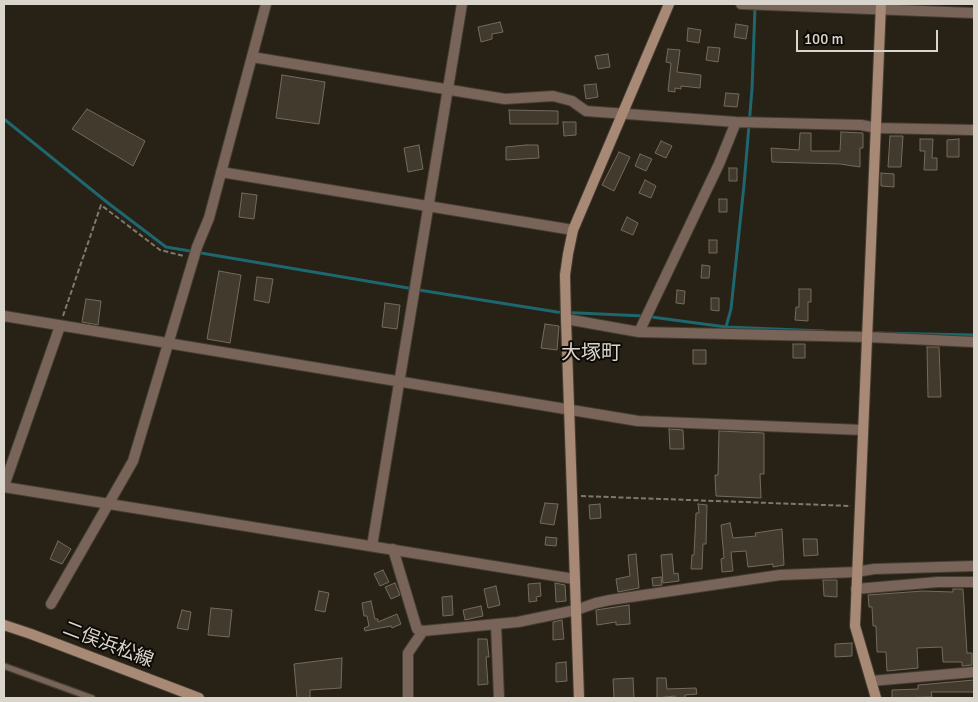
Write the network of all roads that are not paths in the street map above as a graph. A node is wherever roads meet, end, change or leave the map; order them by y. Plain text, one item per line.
1 (266, 4) edge
2 (462, 4) edge
3 (670, 4) edge
4 (741, 4) edge
5 (881, 6) edge
6 (974, 13) edge
7 (252, 57) junction
8 (447, 90) junction
9 (622, 114) junction
10 (744, 123) junction
11 (877, 128) junction
12 (974, 130) edge
13 (221, 172) junction
14 (428, 207) junction
15 (573, 230) junction
16 (4, 316) edge
17 (566, 320) junction
18 (60, 326) junction
19 (639, 332) junction
20 (867, 337) junction
21 (974, 342) edge
22 (167, 344) junction
23 (398, 381) junction
24 (568, 410) junction
25 (863, 430) junction
26 (4, 486) edge
27 (108, 503) junction
28 (372, 546) junction
29 (393, 549) junction
30 (974, 566) edge
31 (856, 572) junction
32 (574, 580) junction
33 (974, 582) edge
34 (856, 589) junction
35 (51, 604) dead end
36 (576, 610) junction
37 (496, 624) junction
38 (4, 625) edge
39 (423, 631) junction
40 (4, 666) edge
41 (974, 672) edge
42 (871, 681) junction
43 (92, 698) edge
44 (199, 698) edge
45 (408, 698) edge
46 (499, 698) edge
47 (579, 698) edge
48 (876, 698) edge

1 - 7 street
2 - 8 street
3 - 9 street
4 - 5 street
5 - 6 street
5 - 11 street
7 - 8 street
7 - 13 street
8 - 9 street
8 - 14 street
9 - 10 street
9 - 15 street
10 - 11 street
10 - 19 street
11 - 12 street
11 - 20 street
13 - 14 street
13 - 22 street
14 - 15 street
14 - 23 street
15 - 17 street
16 - 18 street
17 - 19 street
17 - 24 street
18 - 22 street
18 - 26 street
19 - 20 street
20 - 21 street
20 - 25 street
22 - 23 street
22 - 27 street
23 - 24 street
23 - 28 street
24 - 25 street
24 - 32 street
25 - 31 street
26 - 27 street
27 - 28 street
27 - 35 street
28 - 29 street
29 - 32 street
29 - 39 street
30 - 31 street
31 - 34 street
31 - 36 street
32 - 36 street
33 - 34 street
34 - 42 street
36 - 37 street
36 - 47 street
37 - 39 street
37 - 46 street
38 - 44 street, 二俣浜松線
39 - 45 street
40 - 43 lane
41 - 42 street
42 - 48 street

